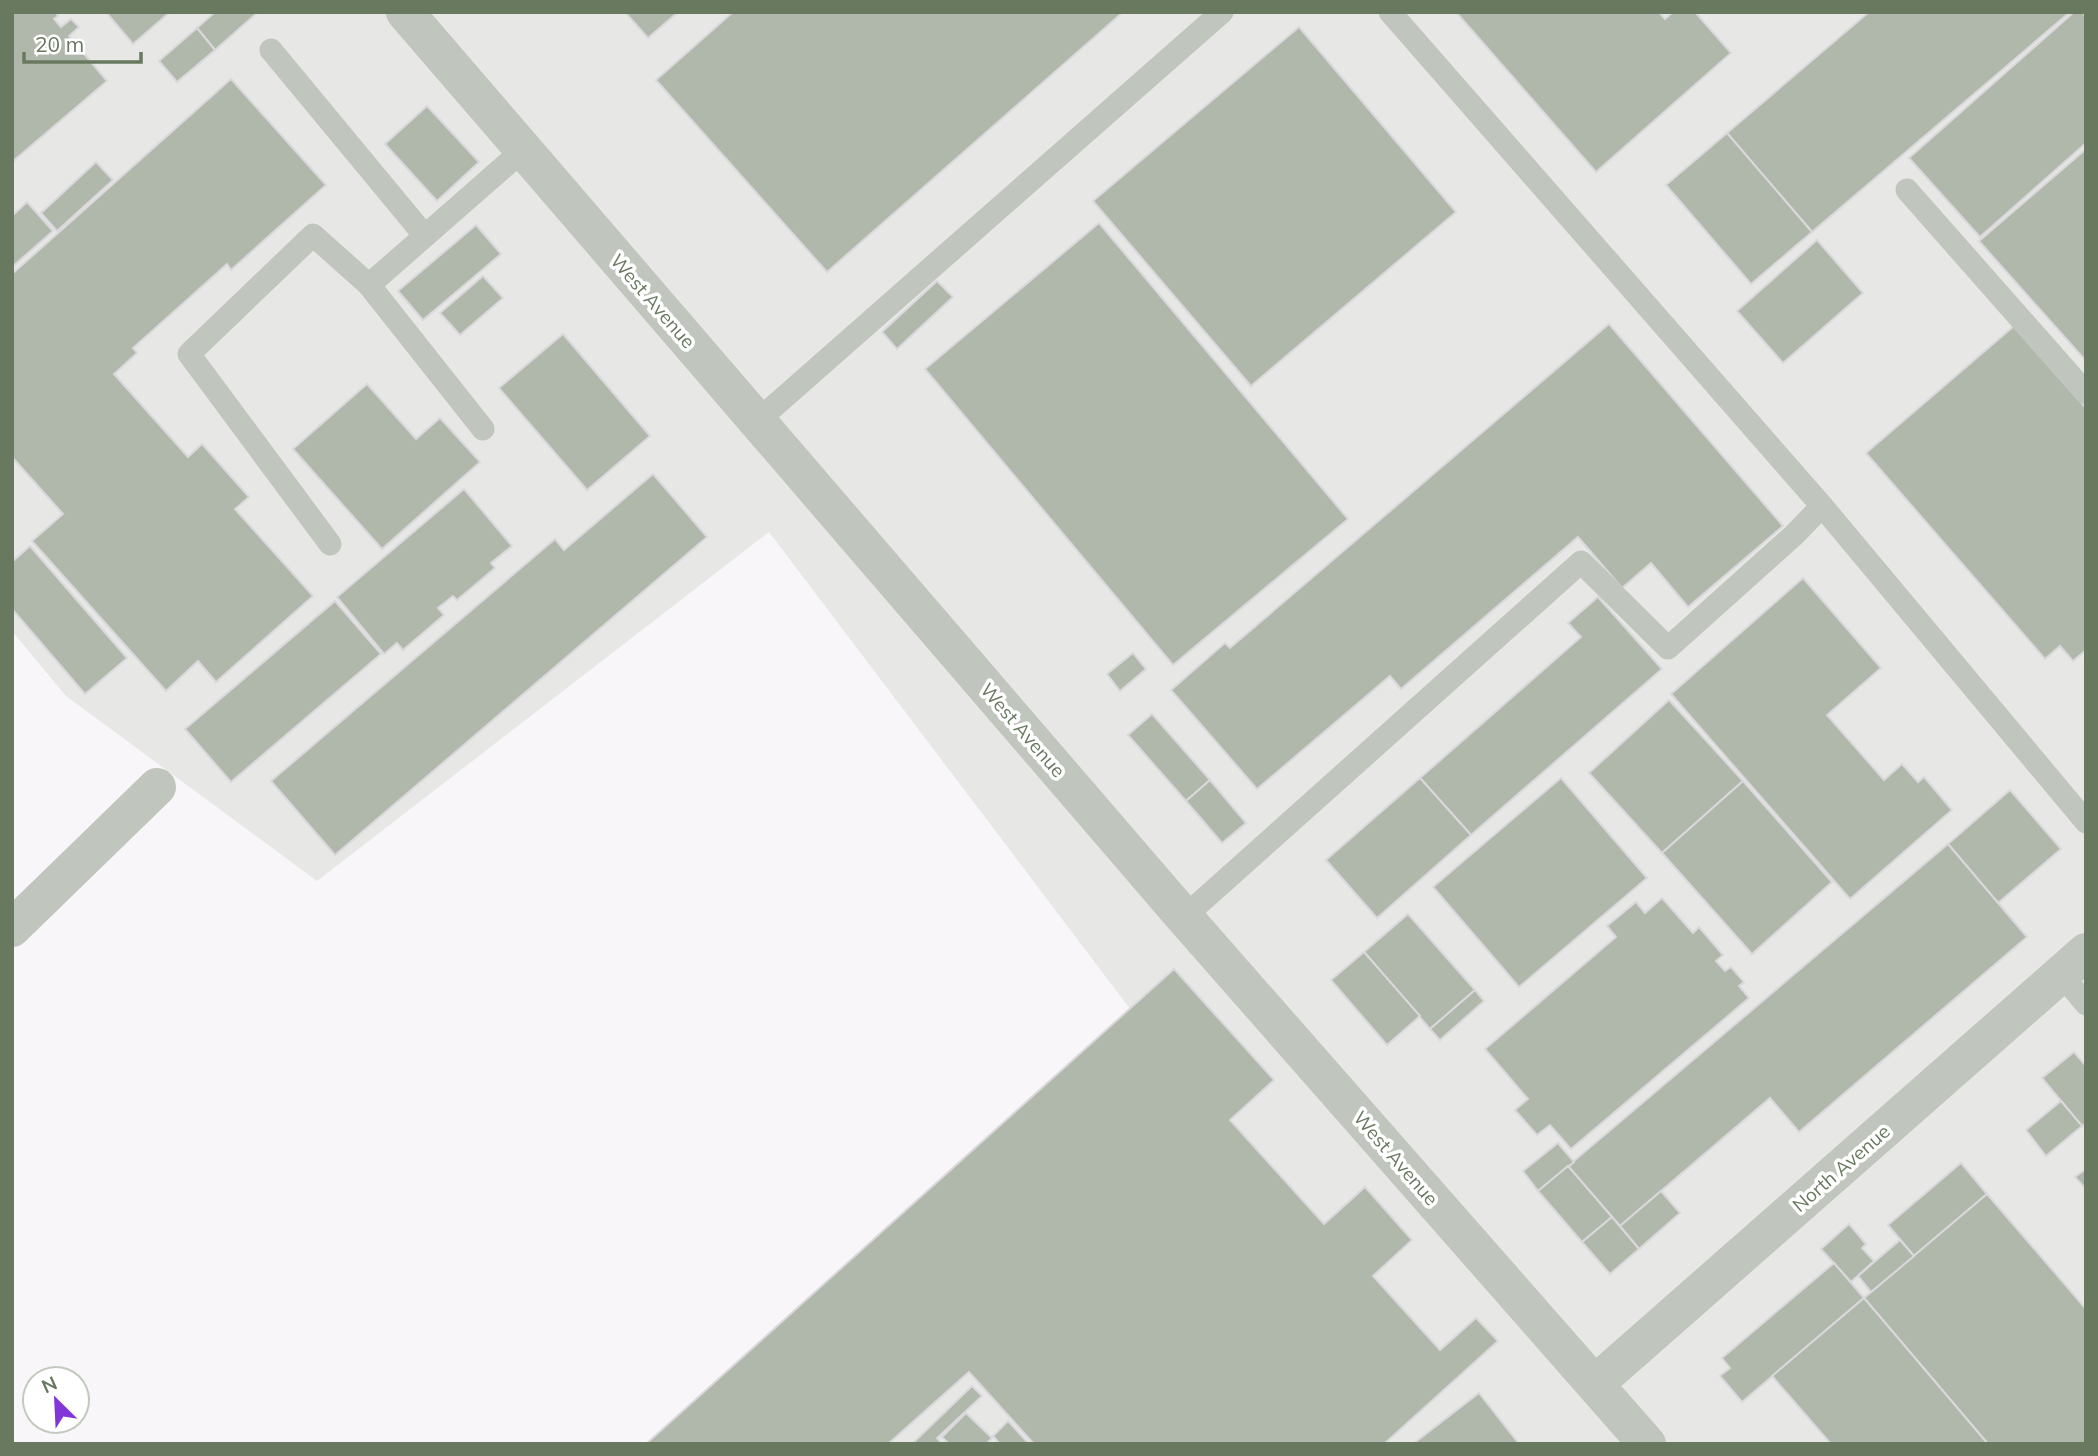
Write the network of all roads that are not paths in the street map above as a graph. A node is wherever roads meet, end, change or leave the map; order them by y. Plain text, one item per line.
1 (405, 12) edge
2 (1222, 12) edge
3 (1390, 12) edge
4 (271, 50) dead end
5 (523, 150) junction
6 (1907, 190) dead end
7 (425, 236) junction
8 (369, 285) junction
9 (2086, 393) edge
10 (756, 422) junction
11 (483, 429) dead end
12 (1822, 506) junction
13 (330, 544) dead end
14 (157, 787) dead end
15 (2086, 822) edge
16 (1184, 917) junction
17 (12, 928) edge
18 (2073, 963) edge
19 (2086, 1003) edge
20 (1595, 1384) junction
21 (1647, 1444) edge

1 - 5 street, West Avenue
2 - 10 lane
3 - 12 lane
4 - 7 lane
5 - 7 lane
5 - 10 street, West Avenue
6 - 9 lane
7 - 8 lane
8 - 11 lane
8 - 13 lane
10 - 16 street, West Avenue
12 - 15 lane
12 - 16 lane
14 - 17 street
16 - 20 street, West Avenue
18 - 19 lane
18 - 20 street, North Avenue
20 - 21 street, West Avenue

